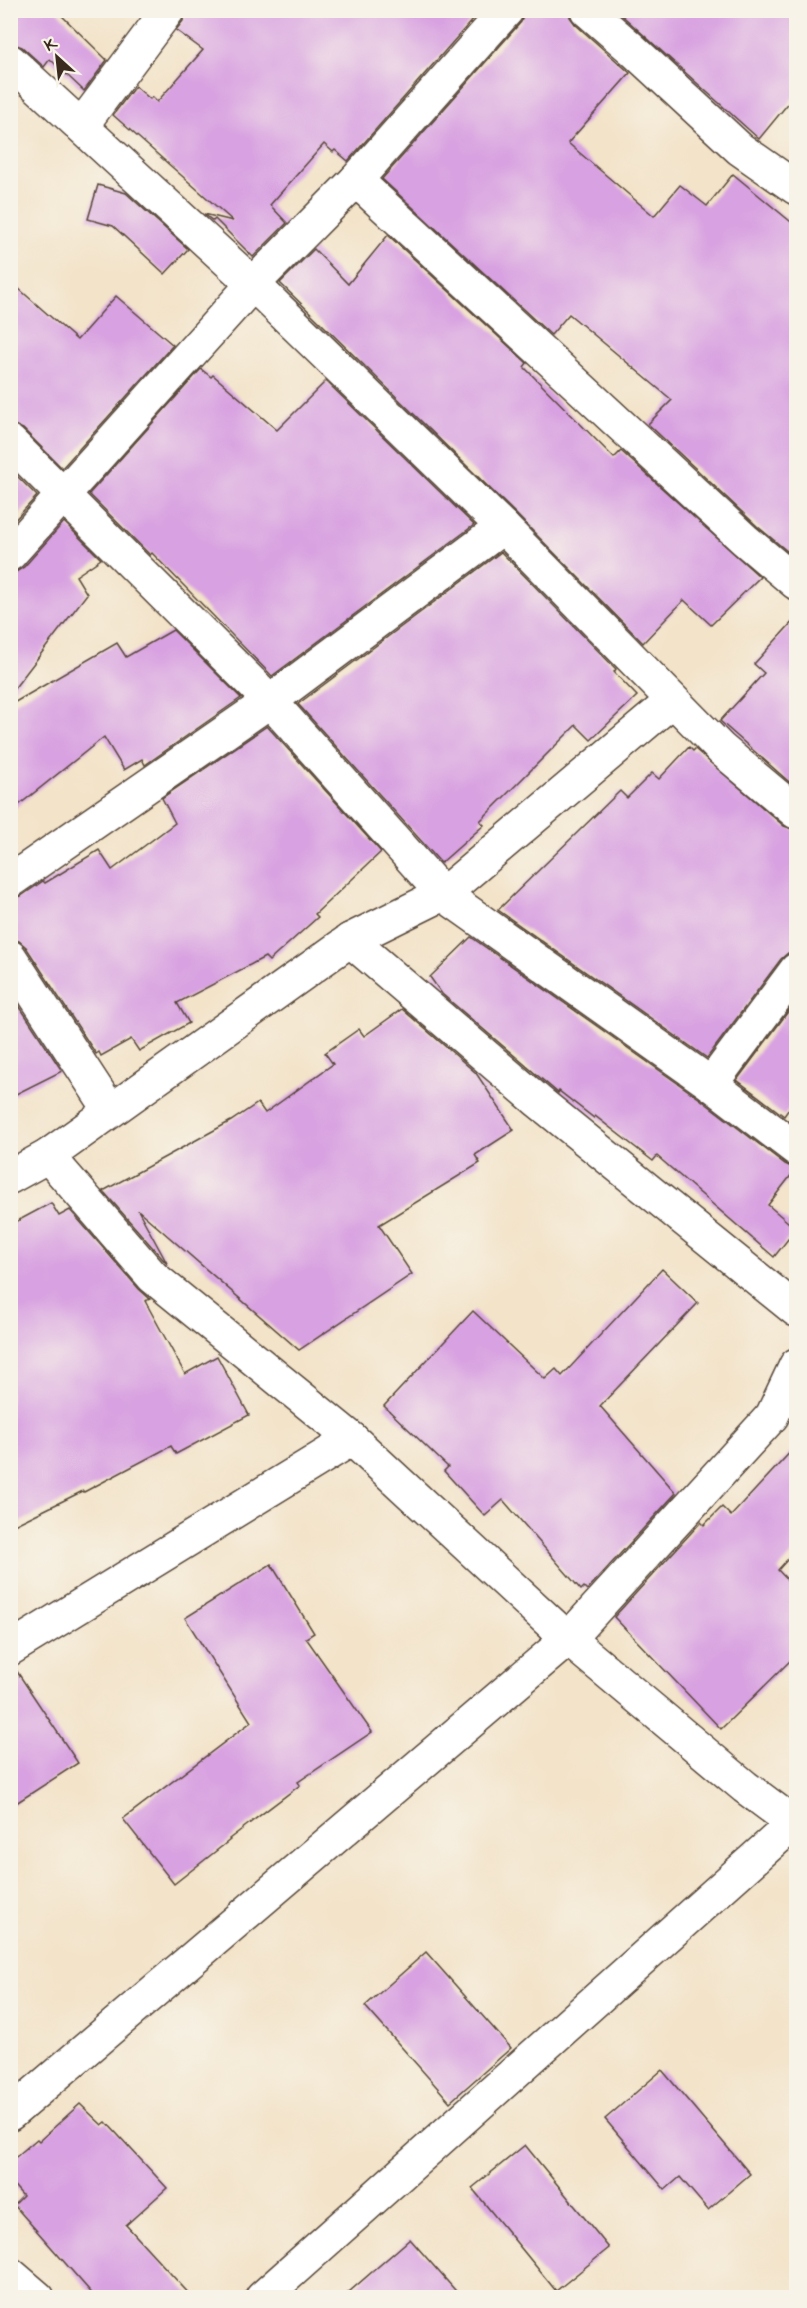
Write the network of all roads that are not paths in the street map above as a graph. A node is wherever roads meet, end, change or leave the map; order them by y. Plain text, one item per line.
1 (168, 10) edge
2 (507, 10) edge
3 (587, 10) edge
4 (10, 61) edge
5 (82, 125) junction
6 (356, 180) junction
7 (796, 188) edge
8 (254, 284) junction
9 (10, 442) edge
10 (64, 494) junction
11 (503, 526) junction
12 (10, 554) edge
13 (796, 583) edge
14 (270, 700) junction
15 (672, 701) junction
16 (796, 812) edge
17 (10, 881) edge
18 (443, 894) junction
19 (350, 940) junction
20 (10, 957) edge
21 (796, 970) edge
22 (711, 1084) junction
23 (110, 1110) junction
24 (796, 1149) edge
25 (48, 1156) junction
26 (10, 1177) edge
27 (796, 1310) edge
28 (796, 1365) edge
29 (352, 1439) junction
30 (568, 1640) junction
31 (10, 1649) edge
32 (795, 1824) edge
33 (10, 2114) edge
34 (10, 2274) edge
35 (38, 2298) edge
36 (262, 2298) edge

1 - 5 street
2 - 6 street
3 - 7 street
4 - 5 street
5 - 8 street
6 - 8 street
6 - 13 street
8 - 10 street
8 - 11 street
9 - 10 street
10 - 12 street
10 - 14 street
11 - 14 street
11 - 15 street
14 - 17 street
14 - 18 street
15 - 16 street
15 - 18 street
18 - 19 street
18 - 22 street
19 - 23 street
19 - 27 street
20 - 23 street
21 - 22 street
22 - 24 street
23 - 25 street
25 - 26 street
25 - 29 street
28 - 30 street
29 - 30 street
29 - 31 street
30 - 32 street
30 - 33 street
32 - 36 street
34 - 35 street

